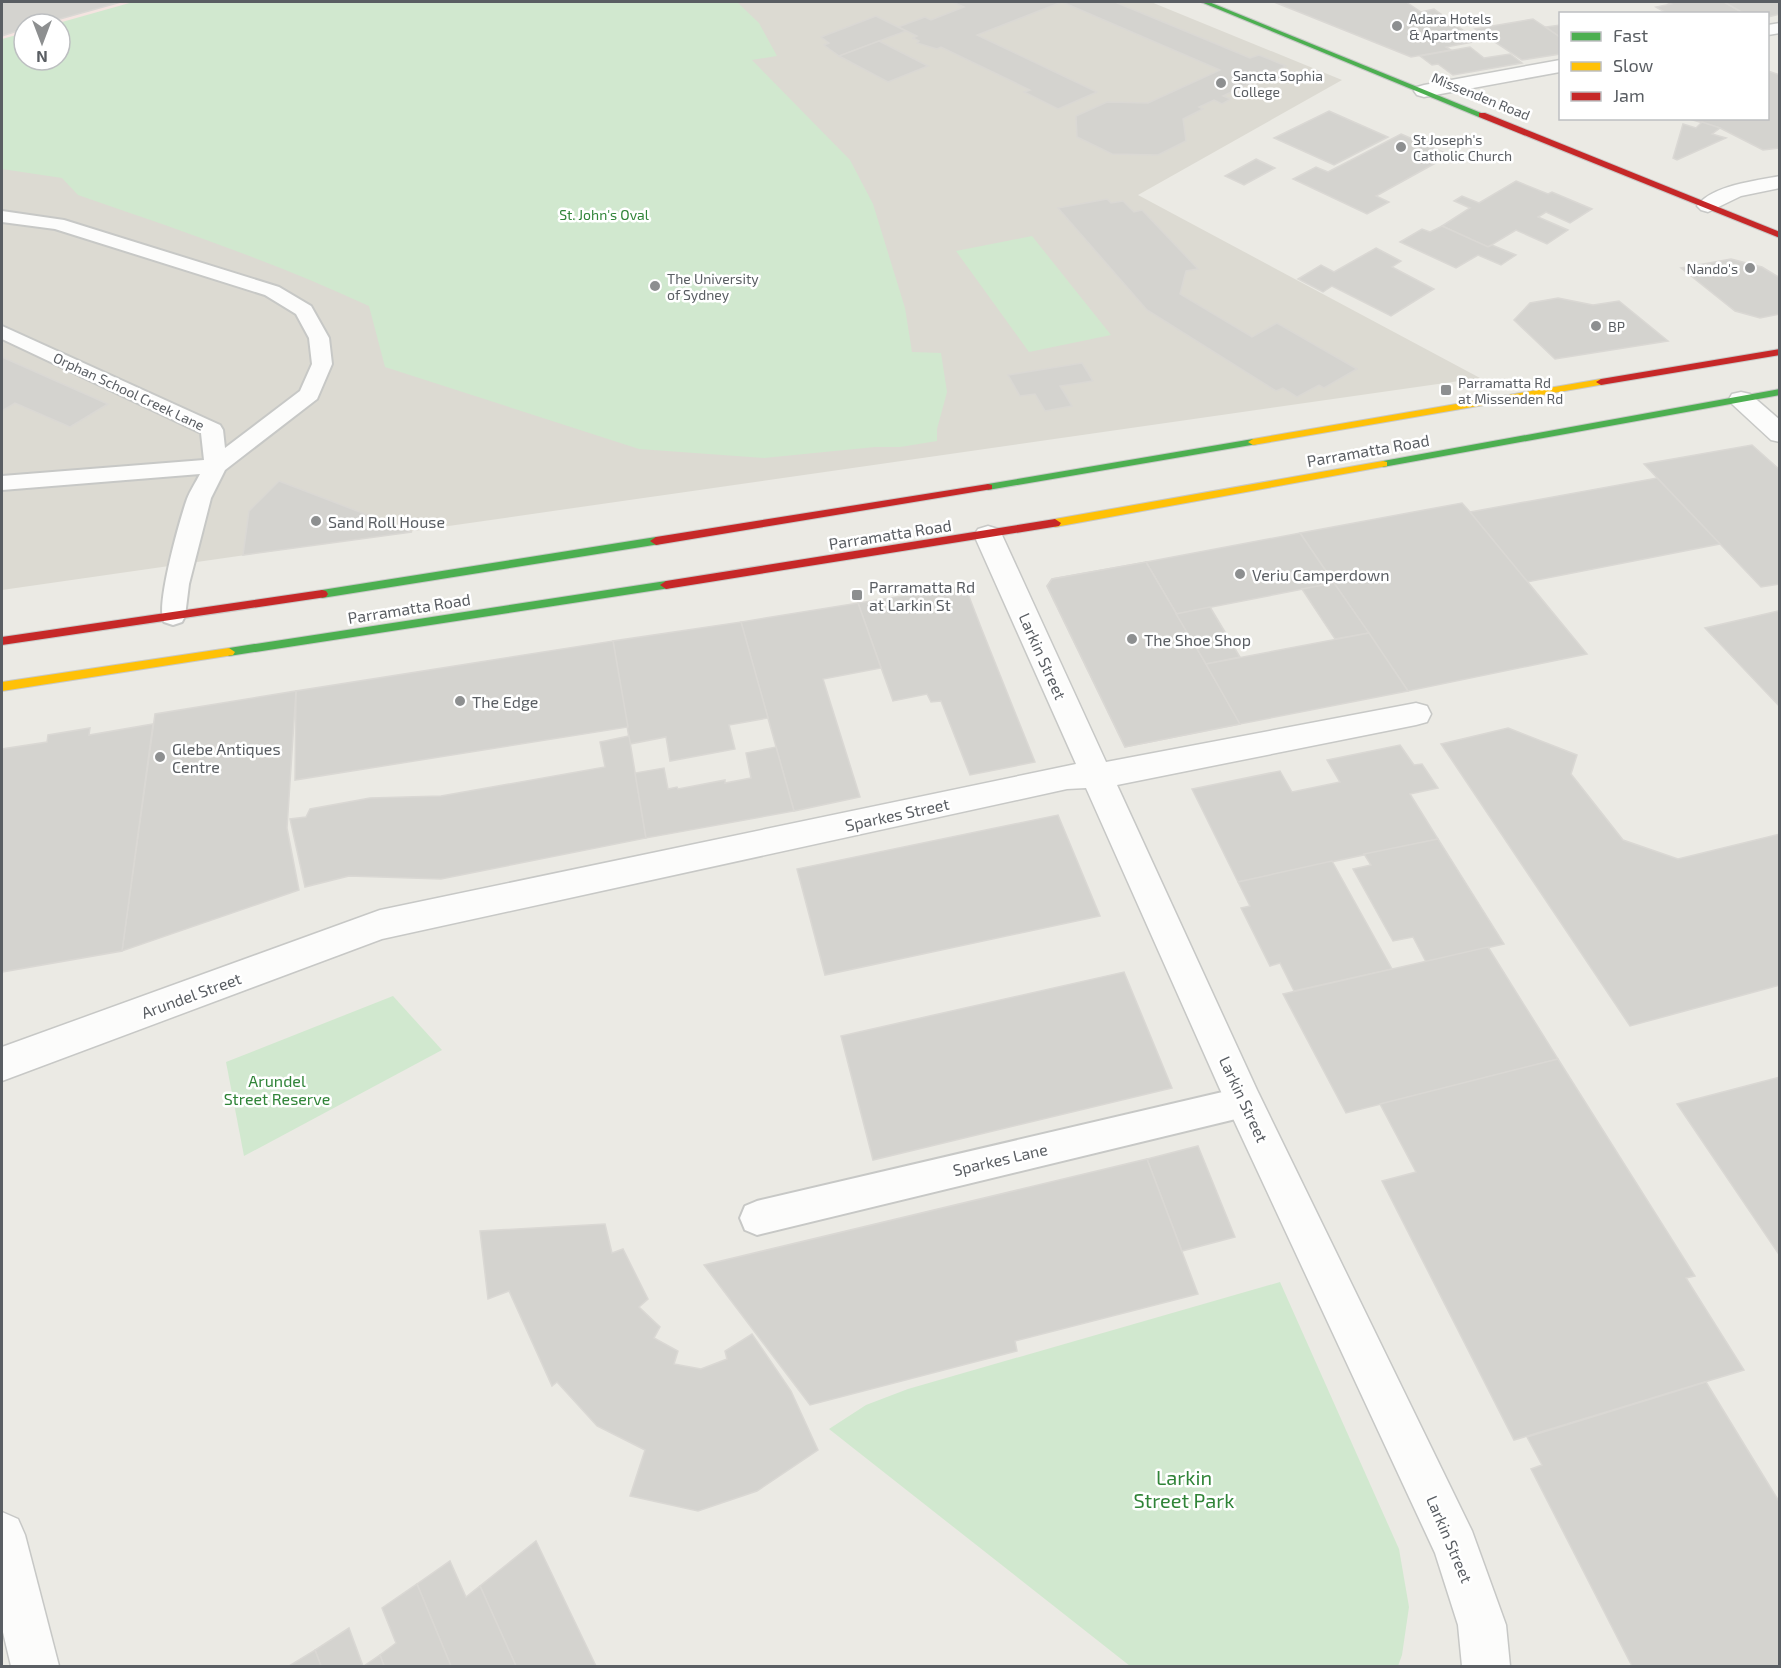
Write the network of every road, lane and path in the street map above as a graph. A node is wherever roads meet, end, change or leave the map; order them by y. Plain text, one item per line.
1 (1215, 3) edge
2 (1559, 66) edge
3 (1424, 91) junction
4 (1779, 182) edge
5 (1708, 206) junction
6 (2, 217) edge
7 (1779, 235) edge
8 (2, 332) edge
9 (1779, 352) edge
10 (1779, 392) edge
11 (1740, 399) junction
12 (1779, 434) edge
13 (216, 466) junction
14 (2, 483) edge
15 (988, 536) junction
16 (173, 616) junction
17 (2, 641) edge
18 (2, 687) edge
19 (1416, 714) dead end
20 (1097, 775) junction
21 (380, 925) joint
22 (2, 1064) edge
23 (1244, 1102) junction
24 (757, 1218) dead end
25 (2, 1535) edge
26 (35, 1666) edge
27 (1486, 1666) edge

1 - 3 main road, Missenden Road
2 - 3 street
3 - 5 main road, Missenden Road
4 - 5 street
5 - 7 main road, Missenden Road
6 - 13 lane
8 - 13 lane, Orphan School Creek Lane
9 - 16 main road, Parramatta Road
10 - 11 main road, Parramatta Road
11 - 12 street
11 - 15 main road, Parramatta Road
13 - 14 lane
13 - 16 lane
15 - 18 main road, Parramatta Road
15 - 20 street, Larkin Street
16 - 17 main road, Parramatta Road
19 - 20 street, Sparkes Street
20 - 21 street, Sparkes Street
20 - 23 street, Larkin Street
21 - 22 street, Arundel Street
23 - 24 lane, Sparkes Lane
23 - 27 street, Larkin Street
25 - 26 street

